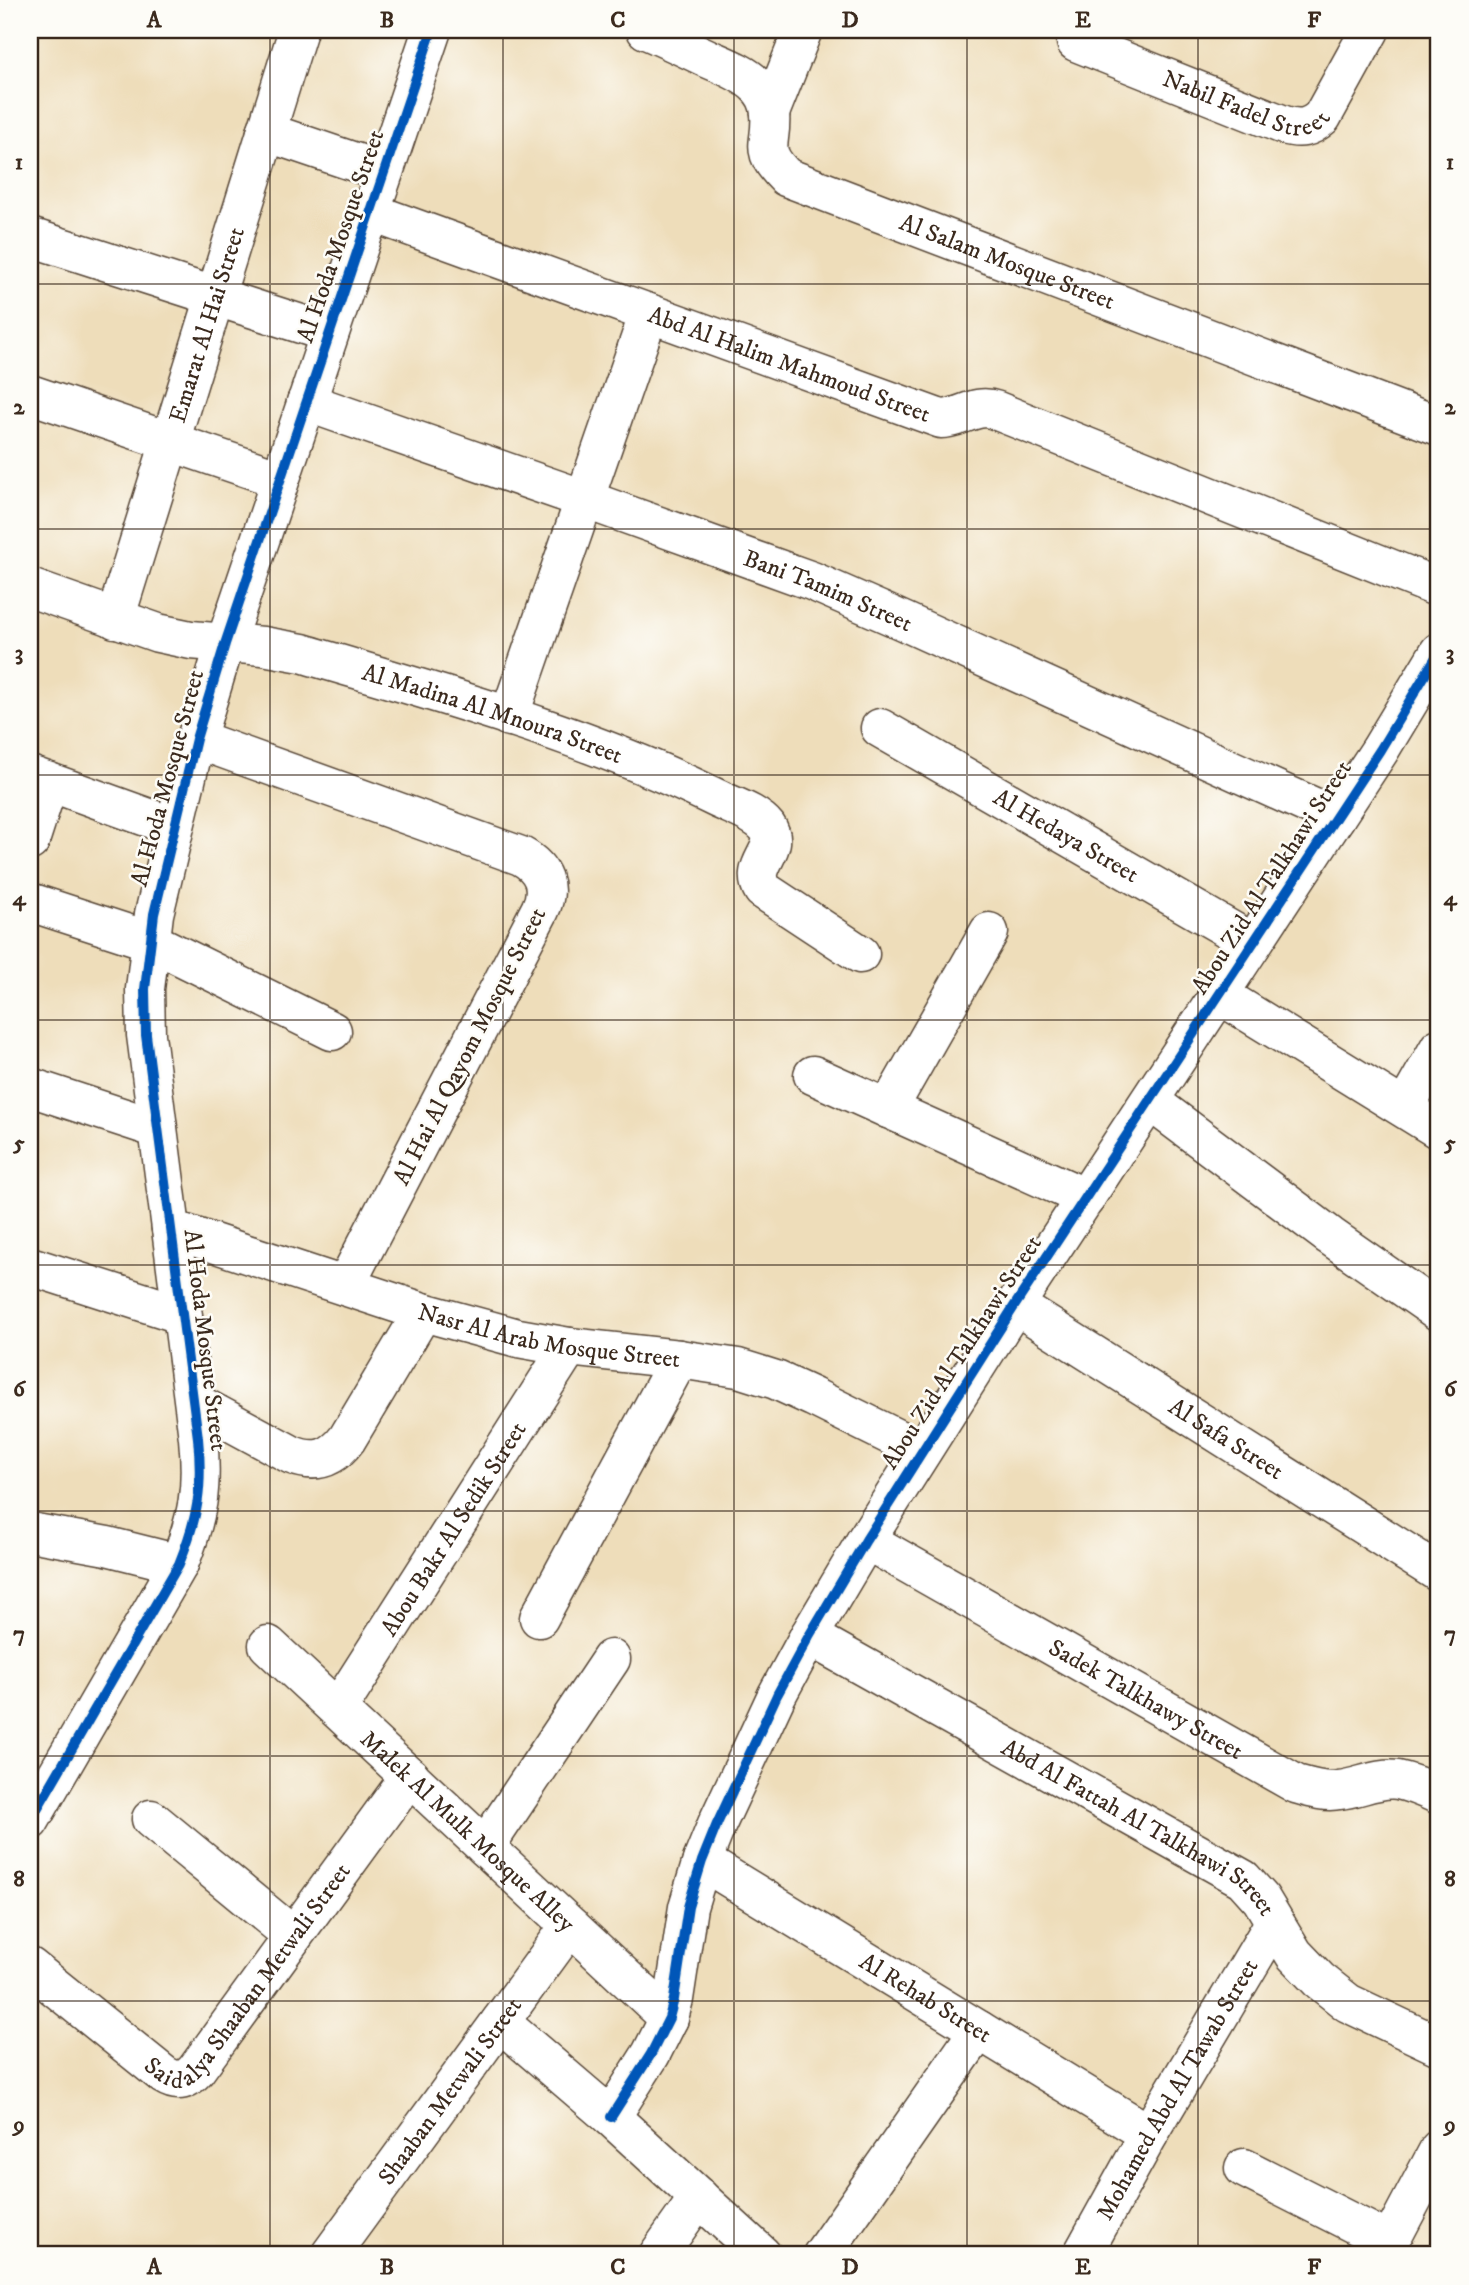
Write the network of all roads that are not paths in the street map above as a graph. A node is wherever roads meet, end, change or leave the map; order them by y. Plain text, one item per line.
1 (298, 30) edge
2 (432, 30) edge
3 (646, 30) edge
4 (803, 30) edge
5 (1367, 31) edge
6 (1076, 42) dead end
7 (770, 113) junction
8 (266, 132) junction
9 (384, 172) junction
10 (370, 212) junction
11 (30, 237) edge
12 (215, 296) junction
13 (649, 313) junction
14 (329, 333) junction
15 (30, 394) edge
16 (306, 402) junction
17 (1439, 426) edge
18 (170, 442) junction
19 (280, 479) junction
20 (584, 499) junction
21 (30, 588) edge
22 (1439, 588) edge
23 (115, 619) junction
24 (225, 644) junction
25 (1439, 653) edge
26 (509, 717) junction
27 (880, 728) dead end
28 (196, 739) junction
29 (39, 778) edge
30 (1336, 817) junction
31 (174, 827) junction
32 (30, 841) edge
33 (30, 902) edge
34 (989, 932) dead end
35 (150, 941) junction
36 (1254, 943) junction
37 (860, 954) dead end
38 (1220, 995) junction
39 (332, 1031) dead end
40 (1439, 1048) edge
41 (813, 1075) dead end
42 (30, 1087) edge
43 (1150, 1101) junction
44 (1405, 1108) junction
45 (888, 1109) junction
46 (158, 1129) junction
47 (1439, 1130) edge
48 (1086, 1198) junction
49 (171, 1229) junction
50 (30, 1266) edge
51 (345, 1286) junction
52 (1015, 1305) junction
53 (423, 1312) junction
54 (1439, 1312) edge
55 (183, 1315) junction
56 (569, 1347) junction
57 (679, 1359) junction
58 (194, 1402) junction
59 (922, 1451) junction
60 (30, 1532) edge
61 (866, 1540) junction
62 (178, 1564) junction
63 (1439, 1573) edge
64 (539, 1618) dead end
65 (809, 1636) junction
66 (268, 1645) dead end
67 (611, 1659) dead end
68 (338, 1709) junction
69 (410, 1776) junction
70 (1439, 1795) edge
71 (150, 1819) dead end
72 (30, 1821) edge
73 (485, 1847) junction
74 (702, 1861) junction
75 (1274, 1923) junction
76 (570, 1926) junction
77 (293, 1936) junction
78 (30, 1967) edge
79 (669, 2018) junction
80 (500, 2022) junction
81 (979, 2030) junction
82 (1439, 2046) edge
83 (611, 2117) junction
84 (1149, 2134) junction
85 (1439, 2149) edge
86 (1244, 2168) dead end
87 (699, 2197) junction
88 (1386, 2249) edge
89 (330, 2255) edge
90 (658, 2255) edge
91 (762, 2255) edge
92 (822, 2255) edge
93 (1082, 2255) edge

1 - 8 street, Emarat Al Hai Street
2 - 9 street, Al Hoda Mosque Street
3 - 7 street
4 - 7 street
5 - 6 street, Nabil Fadel Street
7 - 17 street, Al Salam Mosque Street
8 - 9 street
8 - 12 street, Emarat Al Hai Street
9 - 10 street, Al Hoda Mosque Street
10 - 13 street, Abd Al Halim Mahmoud Street
10 - 14 street, Al Hoda Mosque Street
11 - 12 street
12 - 14 street
12 - 18 street, Emarat Al Hai Street
13 - 20 street
13 - 22 street, Abd Al Halim Mahmoud Street
14 - 16 street, Al Hoda Mosque Street
15 - 18 street
16 - 19 street, Al Hoda Mosque Street
16 - 20 street, Bani Tamim Street
18 - 19 street
18 - 23 street, Emarat Al Hai Street
19 - 24 street, Al Hoda Mosque Street
20 - 26 street
20 - 30 street, Bani Tamim Street
21 - 23 street, Al Madina Al Mnoura Street
23 - 24 street, Al Madina Al Mnoura Street
24 - 26 street, Al Madina Al Mnoura Street
24 - 28 street, Al Hoda Mosque Street
25 - 30 street, Abou Zid Al Talkhawi Street
26 - 37 street, Al Madina Al Mnoura Street
27 - 36 street, Al Hedaya Street
28 - 31 street, Al Hoda Mosque Street
28 - 51 street, Al Hai Al Qayom Mosque Street
29 - 31 street
29 - 32 street
30 - 36 street, Abou Zid Al Talkhawi Street
31 - 35 street, Al Hoda Mosque Street
33 - 35 street
34 - 45 street
35 - 39 street
35 - 46 street, Al Hoda Mosque Street
36 - 38 street, Abou Zid Al Talkhawi Street
38 - 43 street, Abou Zid Al Talkhawi Street
38 - 44 street
40 - 44 street
41 - 45 street
42 - 46 street
43 - 48 street, Abou Zid Al Talkhawi Street
43 - 54 street
44 - 47 street
45 - 48 street
46 - 49 street, Al Hoda Mosque Street
48 - 52 street, Abou Zid Al Talkhawi Street
49 - 51 street, Nasr Al Arab Mosque Street
49 - 55 street, Al Hoda Mosque Street
50 - 55 street
51 - 53 street, Nasr Al Arab Mosque Street
52 - 59 street, Abou Zid Al Talkhawi Street
52 - 63 street, Al Safa Street
53 - 56 street, Nasr Al Arab Mosque Street
53 - 58 street
55 - 58 street, Al Hoda Mosque Street
56 - 57 street, Nasr Al Arab Mosque Street
56 - 68 street, Abou Bakr Al Sedik Street
57 - 59 street, Nasr Al Arab Mosque Street
57 - 64 street
58 - 62 street, Al Hoda Mosque Street
59 - 61 street, Abou Zid Al Talkhawi Street
60 - 62 street
61 - 65 street, Abou Zid Al Talkhawi Street
61 - 70 street, Sadek Talkhawy Street
62 - 72 street
65 - 74 street, Abou Zid Al Talkhawi Street
65 - 75 street, Abd Al Fattah Al Talkhawi Street
66 - 68 street, Malek Al Mulk Mosque Alley
67 - 73 street
68 - 69 street, Malek Al Mulk Mosque Alley
69 - 73 street, Malek Al Mulk Mosque Alley
69 - 77 street, Saidalya Shaaban Metwali Street
71 - 77 street
73 - 76 street, Malek Al Mulk Mosque Alley
74 - 79 street, Abou Zid Al Talkhawi Street
74 - 81 street, Al Rehab Street
75 - 82 street, Abd Al Fattah Al Talkhawi Street
75 - 84 street, Mohamed Abd Al Tawab Street
76 - 79 street, Malek Al Mulk Mosque Alley
76 - 80 street, Shaaban Metwali Street
77 - 78 street, Saidalya Shaaban Metwali Street
79 - 83 street, Abou Zid Al Talkhawi Street
80 - 83 street
80 - 89 street, Shaaban Metwali Street
81 - 84 street, Al Rehab Street
81 - 92 street
83 - 87 street
84 - 93 street, Mohamed Abd Al Tawab Street
85 - 88 street
86 - 88 street
87 - 90 street
87 - 91 street

